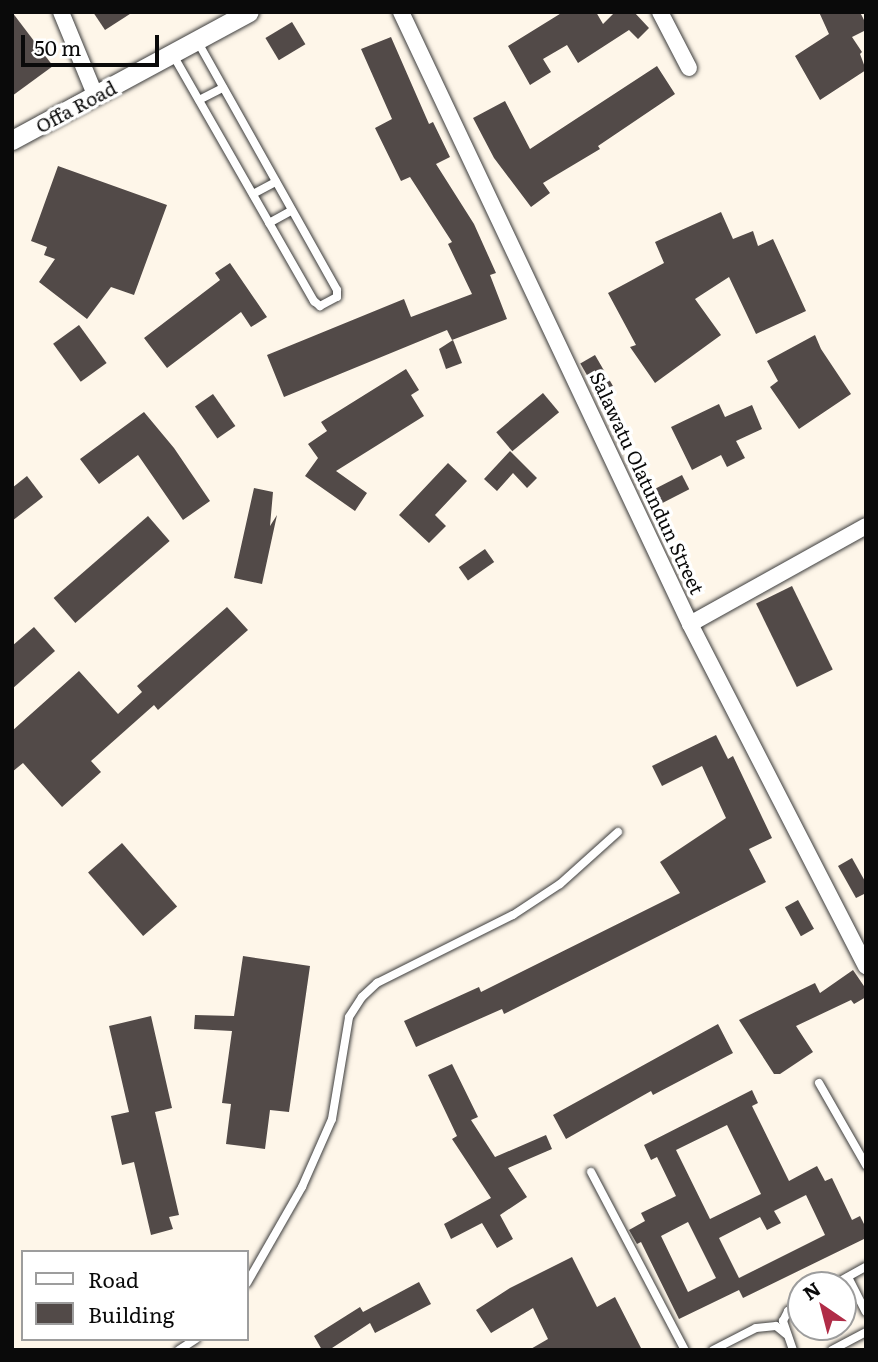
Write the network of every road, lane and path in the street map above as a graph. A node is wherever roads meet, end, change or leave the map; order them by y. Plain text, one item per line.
1 (61, 12) edge
2 (249, 12) edge
3 (401, 12) edge
4 (660, 12) edge
5 (197, 41) junction
6 (173, 55) junction
7 (689, 68) dead end
8 (223, 88) junction
9 (96, 97) junction
10 (199, 100) junction
11 (12, 140) edge
12 (276, 182) junction
13 (253, 194) junction
14 (292, 210) junction
15 (269, 223) junction
16 (866, 526) edge
17 (690, 624) junction
18 (618, 832) dead end
19 (866, 966) edge
20 (819, 1083) dead end
21 (866, 1165) edge
22 (591, 1172) dead end
23 (248, 1281) edge
24 (857, 1294) edge
25 (866, 1312) edge
26 (787, 1313) edge
27 (866, 1332) edge
28 (786, 1334) junction
29 (685, 1350) edge
30 (713, 1350) edge
31 (793, 1350) edge
32 (832, 1350) edge

1 - 9 street
2 - 5 street, Offa Road
3 - 17 street, Salawatu Olatundun Street
4 - 7 street
5 - 6 street, Offa Road
5 - 8 lane
6 - 9 street, Offa Road
6 - 10 lane
8 - 10 lane
8 - 12 lane
9 - 11 street, Offa Road
10 - 13 lane
12 - 13 lane
12 - 14 lane
13 - 15 lane
14 - 15 lane
14 - 15 lane
16 - 17 street
17 - 19 street, Salawatu Olatundun Street
18 - 23 lane
20 - 21 lane
22 - 29 lane
24 - 25 lane
26 - 28 lane
27 - 32 lane
28 - 30 lane
28 - 31 lane

